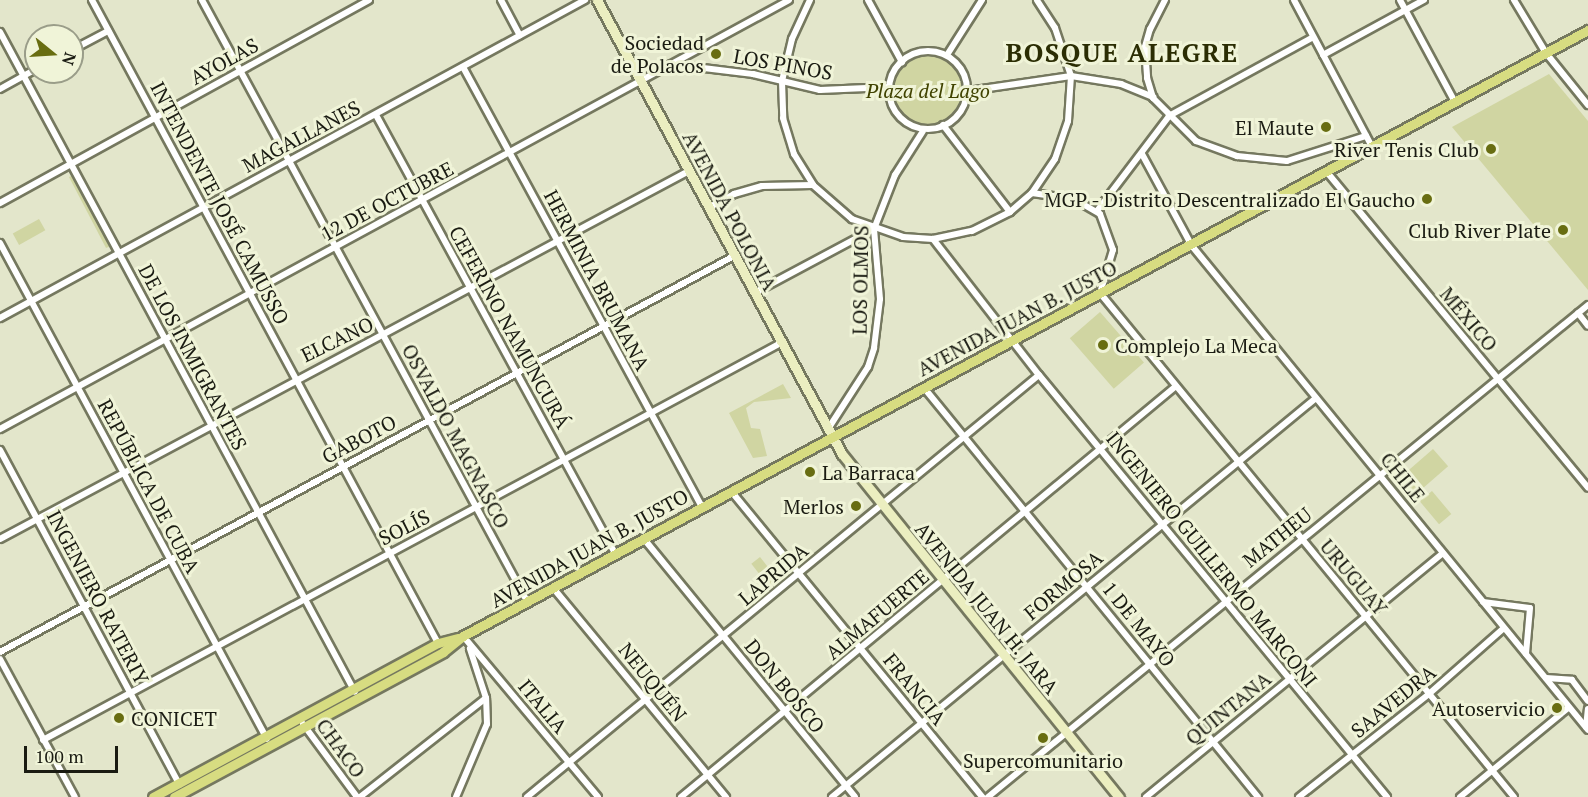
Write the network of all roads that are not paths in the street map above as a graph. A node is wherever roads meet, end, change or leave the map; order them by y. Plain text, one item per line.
1 (93, 0) edge
2 (202, 0) edge
3 (369, 0) edge
4 (501, 0) edge
5 (585, 0) edge
6 (597, 0) edge
7 (789, 0) edge
8 (810, 0) edge
9 (868, 0) edge
10 (982, 0) edge
11 (1037, 0) edge
12 (1165, 0) edge
13 (1294, 0) edge
14 (1400, 0) edge
15 (1424, 0) edge
16 (1514, 0) edge
17 (1406, 10) junction
18 (1588, 30) edge
19 (108, 31) junction
20 (0, 32) edge
21 (520, 35) junction
22 (1313, 37) junction
23 (84, 44) edge
24 (1546, 53) junction
25 (947, 55) junction
26 (1323, 55) junction
27 (902, 62) junction
28 (670, 64) junction
29 (463, 68) junction
30 (240, 70) junction
31 (24, 76) joint
32 (1071, 76) junction
33 (640, 80) junction
34 (782, 81) junction
35 (28, 84) edge
36 (890, 87) junction
37 (0, 89) edge
38 (968, 91) junction
39 (1154, 98) junction
40 (1455, 102) junction
41 (1588, 105) edge
42 (376, 115) junction
43 (1169, 116) junction
44 (155, 118) junction
45 (944, 125) junction
46 (923, 131) junction
47 (1366, 135) junction
48 (1372, 147) junction
49 (510, 153) junction
50 (1142, 154) junction
51 (292, 159) junction
52 (71, 164) junction
53 (689, 171) junction
54 (1326, 171) junction
55 (813, 185) junction
56 (1032, 193) junction
57 (423, 201) junction
58 (0, 202) edge
59 (202, 207) junction
60 (708, 208) junction
61 (1097, 211) junction
62 (1010, 212) junction
63 (874, 230) junction
64 (933, 239) junction
65 (558, 242) junction
66 (0, 243) edge
67 (1192, 246) junction
68 (336, 247) junction
69 (119, 253) junction
70 (734, 256) junction
71 (470, 288) junction
72 (754, 292) junction
73 (1100, 293) junction
74 (249, 294) junction
75 (31, 301) junction
76 (1588, 305) edge
77 (1578, 313) junction
78 (0, 318) edge
79 (1588, 326) edge
80 (604, 327) junction
81 (383, 335) junction
82 (165, 339) junction
83 (1012, 341) junction
84 (781, 343) junction
85 (517, 373) junction
86 (1040, 375) junction
87 (296, 378) junction
88 (1498, 379) junction
89 (1176, 386) junction
90 (77, 387) junction
91 (925, 389) junction
92 (1316, 398) junction
93 (651, 415) junction
94 (429, 420) junction
95 (212, 426) junction
96 (0, 429) edge
97 (831, 433) junction
98 (963, 436) junction
99 (1100, 449) junction
100 (0, 450) edge
101 (565, 462) junction
102 (1238, 462) junction
103 (344, 465) junction
104 (123, 473) junction
105 (1380, 475) junction
106 (1588, 488) edge
107 (730, 491) junction
108 (702, 507) junction
109 (880, 507) junction
110 (477, 509) junction
111 (258, 512) junction
112 (1025, 512) junction
113 (37, 519) junction
114 (1162, 524) junction
115 (1301, 538) junction
116 (0, 539) edge
117 (644, 539) junction
118 (390, 552) junction
119 (1443, 553) junction
120 (616, 555) junction
121 (170, 560) junction
122 (799, 574) junction
123 (941, 582) junction
124 (1086, 587) junction
125 (554, 589) junction
126 (305, 600) junction
127 (1225, 601) junction
128 (1483, 602) junction
129 (528, 603) junction
130 (84, 606) junction
131 (1365, 617) junction
132 (1504, 628) junction
133 (463, 636) junction
134 (723, 636) junction
135 (438, 643) junction
136 (468, 646) junction
137 (218, 648) junction
138 (860, 649) junction
139 (0, 652) edge
140 (1526, 654) junction
141 (1003, 656) junction
142 (0, 659) edge
143 (1150, 663) junction
144 (1546, 678) junction
145 (1289, 679) junction
146 (355, 693) junction
147 (1430, 693) junction
148 (132, 694) junction
149 (486, 698) junction
150 (646, 700) junction
151 (1588, 701) edge
152 (1569, 707) junction
153 (1588, 709) edge
154 (785, 711) junction
155 (302, 722) junction
156 (921, 723) junction
157 (1587, 729) edge
158 (1066, 732) junction
159 (43, 740) junction
160 (268, 741) junction
161 (1214, 741) junction
162 (1353, 754) junction
163 (570, 763) junction
164 (1492, 771) junction
165 (707, 775) junction
166 (846, 785) junction
167 (182, 787) junction
168 (75, 797) edge
169 (153, 797) edge
170 (174, 797) edge
171 (358, 797) edge
172 (456, 797) edge
173 (527, 797) edge
174 (598, 797) edge
175 (681, 797) edge
176 (726, 797) edge
177 (832, 797) edge
178 (855, 797) edge
179 (982, 797) edge
180 (988, 797) edge
181 (1119, 797) edge
182 (1146, 797) edge
183 (1258, 797) edge
184 (1299, 797) edge
185 (1387, 797) edge
186 (1460, 797) edge
187 (1514, 797) edge

1 - 19 street, INTENDENTE JOSÉ CAMUSSO
2 - 30 street, OSVALDO MAGNASCO
3 - 30 street, AYOLAS
4 - 21 street
5 - 21 street, MAGALLANES
6 - 33 main road, AVENIDA POLONIA
7 - 28 street, 12 DE OCTUBRE
8 - 34 street
9 - 27 street
10 - 25 street
11 - 32 street
12 - 39 street
13 - 22 street
14 - 17 street
15 - 17 street
16 - 24 street
17 - 26 street
17 - 40 street
18 - 24 main road, AVENIDA JUAN B. JUSTO
19 - 23 street
19 - 44 street, INTENDENTE JOSÉ CAMUSSO
20 - 31 street, DE LOS INMIGRANTES
21 - 29 street, MAGALLANES
22 - 26 street
22 - 43 street
24 - 40 main road, AVENIDA JUAN B. JUSTO
24 - 41 street
25 - 27 street
25 - 38 street
26 - 47 street
27 - 36 street
28 - 33 street, 12 DE OCTUBRE
28 - 34 street, LOS PINOS
29 - 42 street, MAGALLANES
29 - 49 street, HERMINIA BRUMANA
30 - 44 street, AYOLAS
30 - 51 street, OSVALDO MAGNASCO
31 - 37 street
32 - 38 street
32 - 39 street
32 - 56 street
33 - 49 street, 12 DE OCTUBRE
33 - 53 main road, AVENIDA POLONIA
34 - 36 street, LOS PINOS
34 - 55 street
35 - 52 street, DE LOS INMIGRANTES
36 - 46 street
38 - 45 street
39 - 43 street
40 - 48 main road, AVENIDA JUAN B. JUSTO
42 - 51 street, MAGALLANES
42 - 57 street, CEFERINO NAMUNCURÁ
43 - 47 street
43 - 50 street
44 - 52 street, AYOLAS
44 - 59 street, INTENDENTE JOSÉ CAMUSSO
45 - 46 street
45 - 62 street
46 - 63 street, LOS OLMOS
47 - 48 street
48 - 54 main road, AVENIDA JUAN B. JUSTO
49 - 57 street, 12 DE OCTUBRE
49 - 65 street, HERMINIA BRUMANA
50 - 61 street
50 - 67 street, CHILE
51 - 59 street, MAGALLANES
51 - 68 street, OSVALDO MAGNASCO
52 - 58 street, AYOLAS
52 - 69 street, DE LOS INMIGRANTES
53 - 60 main road, AVENIDA POLONIA
53 - 65 street, ELCANO
54 - 67 main road, AVENIDA JUAN B. JUSTO
54 - 88 street, MÉXICO
55 - 60 street
55 - 63 street
56 - 61 street
56 - 62 street
57 - 68 street, 12 DE OCTUBRE
57 - 71 street, CEFERINO NAMUNCURÁ
59 - 69 street, MAGALLANES
59 - 74 street, INTENDENTE JOSÉ CAMUSSO
60 - 70 main road, AVENIDA POLONIA
61 - 73 street
62 - 64 street
63 - 64 street
63 - 72 street
63 - 97 street, LOS OLMOS
64 - 83 street, INGENIERO GUILLERMO MARCONI
65 - 71 street, ELCANO
65 - 80 street, HERMINIA BRUMANA
66 - 75 street, REPÚBLICA DE CUBA
67 - 73 main road, AVENIDA JUAN B. JUSTO
67 - 92 street, CHILE
68 - 74 street, 12 DE OCTUBRE
68 - 81 street, OSVALDO MAGNASCO
69 - 75 street, MAGALLANES
69 - 82 street, DE LOS INMIGRANTES
70 - 72 main road, AVENIDA POLONIA
70 - 80 street, GABOTO
71 - 81 street, ELCANO
71 - 85 street, CEFERINO NAMUNCURÁ
72 - 84 main road, AVENIDA POLONIA
73 - 83 main road, AVENIDA JUAN B. JUSTO
73 - 89 street, URUGUAY
74 - 82 street, 12 DE OCTUBRE
74 - 87 street, INTENDENTE JOSÉ CAMUSSO
75 - 78 street, MAGALLANES
75 - 90 street, REPÚBLICA DE CUBA
76 - 77 street, MATHEU
77 - 79 street
77 - 88 street, MATHEU
80 - 85 street, GABOTO
80 - 93 street, HERMINIA BRUMANA
81 - 87 street, ELCANO
81 - 94 street, OSVALDO MAGNASCO
82 - 90 street, 12 DE OCTUBRE
82 - 95 street, DE LOS INMIGRANTES
83 - 86 street, INGENIERO GUILLERMO MARCONI
83 - 91 main road, AVENIDA JUAN B. JUSTO
84 - 93 street, SOLÍS
84 - 97 main road, AVENIDA POLONIA
85 - 94 street, GABOTO
85 - 101 street, CEFERINO NAMUNCURÁ
86 - 98 street, LAPRIDA
86 - 99 street, INGENIERO GUILLERMO MARCONI
87 - 95 street, ELCANO
87 - 103 street, INTENDENTE JOSÉ CAMUSSO
88 - 105 street, MATHEU
88 - 106 street, MÉXICO
89 - 99 street, ALMAFUERTE
89 - 102 street, URUGUAY
90 - 96 street, 12 DE OCTUBRE
90 - 104 street, REPÚBLICA DE CUBA
91 - 97 main road, AVENIDA JUAN B. JUSTO
91 - 98 street, 1 DE MAYO
92 - 102 street, FORMOSA
92 - 105 street, CHILE
93 - 101 street, SOLÍS
93 - 108 street, HERMINIA BRUMANA
94 - 103 street, GABOTO
94 - 110 street, OSVALDO MAGNASCO
95 - 104 street, ELCANO
95 - 111 street, DE LOS INMIGRANTES
97 - 107 main road, AVENIDA JUAN B. JUSTO
97 - 109 main road, AVENIDA JUAN H. JARA
98 - 109 street, LAPRIDA
98 - 112 street, 1 DE MAYO
99 - 112 street, ALMAFUERTE
99 - 114 street, INGENIERO GUILLERMO MARCONI
100 - 113 street, INGENIERO RATERIY
101 - 110 street, SOLÍS
101 - 120 street, CEFERINO NAMUNCURÁ
102 - 114 street, FORMOSA
102 - 115 street, URUGUAY
103 - 111 street, GABOTO
103 - 118 street, INTENDENTE JOSÉ CAMUSSO
104 - 113 street, ELCANO
104 - 121 street, REPÚBLICA DE CUBA
105 - 115 street, MATHEU
105 - 119 street, CHILE
107 - 108 main road, AVENIDA JUAN B. JUSTO
107 - 122 street, FRANCIA
108 - 117 main road, AVENIDA JUAN B. JUSTO
109 - 122 street, LAPRIDA
109 - 123 main road, AVENIDA JUAN H. JARA
110 - 118 street, SOLÍS
110 - 129 street, OSVALDO MAGNASCO
111 - 121 street, GABOTO
111 - 126 street, DE LOS INMIGRANTES
112 - 123 street, ALMAFUERTE
112 - 124 street, 1 DE MAYO
113 - 116 street, ELCANO
113 - 130 street, INGENIERO RATERIY
114 - 124 street, FORMOSA
114 - 127 street, INGENIERO GUILLERMO MARCONI
115 - 127 street, MATHEU
115 - 131 street, URUGUAY
117 - 120 main road, AVENIDA JUAN B. JUSTO
117 - 134 street, DON BOSCO
118 - 126 street, SOLÍS
118 - 135 street, INTENDENTE JOSÉ CAMUSSO
119 - 128 street, CHILE
119 - 131 street, QUINTANA
120 - 125 main road, AVENIDA JUAN B. JUSTO
121 - 130 street, GABOTO
121 - 137 street, REPÚBLICA DE CUBA
122 - 134 street, LAPRIDA
122 - 138 street, FRANCIA
123 - 138 street, ALMAFUERTE
123 - 141 main road, AVENIDA JUAN H. JARA
124 - 141 street, FORMOSA
124 - 143 street, 1 DE MAYO
125 - 129 main road, AVENIDA JUAN B. JUSTO
125 - 150 street, NEUQUÉN
126 - 137 street, SOLÍS
126 - 146 street, DE LOS INMIGRANTES
127 - 143 street, MATHEU
127 - 145 street, INGENIERO GUILLERMO MARCONI
128 - 132 street, CHILE
128 - 140 street
129 - 133 main road, AVENIDA JUAN B. JUSTO
130 - 139 street, GABOTO
130 - 148 street, INGENIERO RATERIY
131 - 145 street, QUINTANA
131 - 147 street, URUGUAY
132 - 140 street, CHILE
132 - 147 street, SAAVEDRA
133 - 135 main road, AVENIDA JUAN B. JUSTO
133 - 136 street, ITALIA
133 - 146 main road, AVENIDA JUAN B. JUSTO
134 - 150 street, LAPRIDA
134 - 154 street, DON BOSCO
135 - 146 main road, AVENIDA JUAN B. JUSTO
136 - 149 street
136 - 163 street, ITALIA
137 - 148 street, SOLÍS
137 - 160 street, REPÚBLICA DE CUBA
138 - 154 street, ALMAFUERTE
138 - 156 street, FRANCIA
140 - 144 street, CHILE
141 - 156 street, FORMOSA
141 - 158 main road, AVENIDA JUAN H. JARA
142 - 159 street
143 - 158 street, MATHEU
143 - 161 street, 1 DE MAYO
144 - 151 street
144 - 152 street, CHILE
145 - 161 street, QUINTANA
145 - 162 street, INGENIERO GUILLERMO MARCONI
146 - 155 main road, AVENIDA JUAN B. JUSTO
147 - 162 street, SAAVEDRA
147 - 164 street, URUGUAY
148 - 159 street, SOLÍS
148 - 167 street, INGENIERO RATERIY
149 - 171 street
149 - 172 street
150 - 163 street, LAPRIDA
150 - 165 street, NEUQUÉN
152 - 157 street, CHILE
152 - 164 street
153 - 157 street
154 - 165 street, ALMAFUERTE
154 - 166 street, DON BOSCO
155 - 160 main road, AVENIDA JUAN B. JUSTO
155 - 171 street, CHACO
156 - 166 street, FORMOSA
156 - 179 street, FRANCIA
158 - 180 street, MATHEU
158 - 181 main road, AVENIDA JUAN H. JARA
159 - 168 street
160 - 167 main road, AVENIDA JUAN B. JUSTO
161 - 182 street, QUINTANA
161 - 183 street, 1 DE MAYO
162 - 184 street, SAAVEDRA
162 - 185 street, INGENIERO GUILLERMO MARCONI
163 - 173 street, LAPRIDA
163 - 174 street, ITALIA
164 - 186 street
164 - 187 street, URUGUAY
165 - 175 street, ALMAFUERTE
165 - 176 street, NEUQUÉN
166 - 177 street, FORMOSA
166 - 178 street, DON BOSCO
167 - 169 main road, AVENIDA JUAN B. JUSTO
167 - 170 main road, AVENIDA JUAN B. JUSTO

